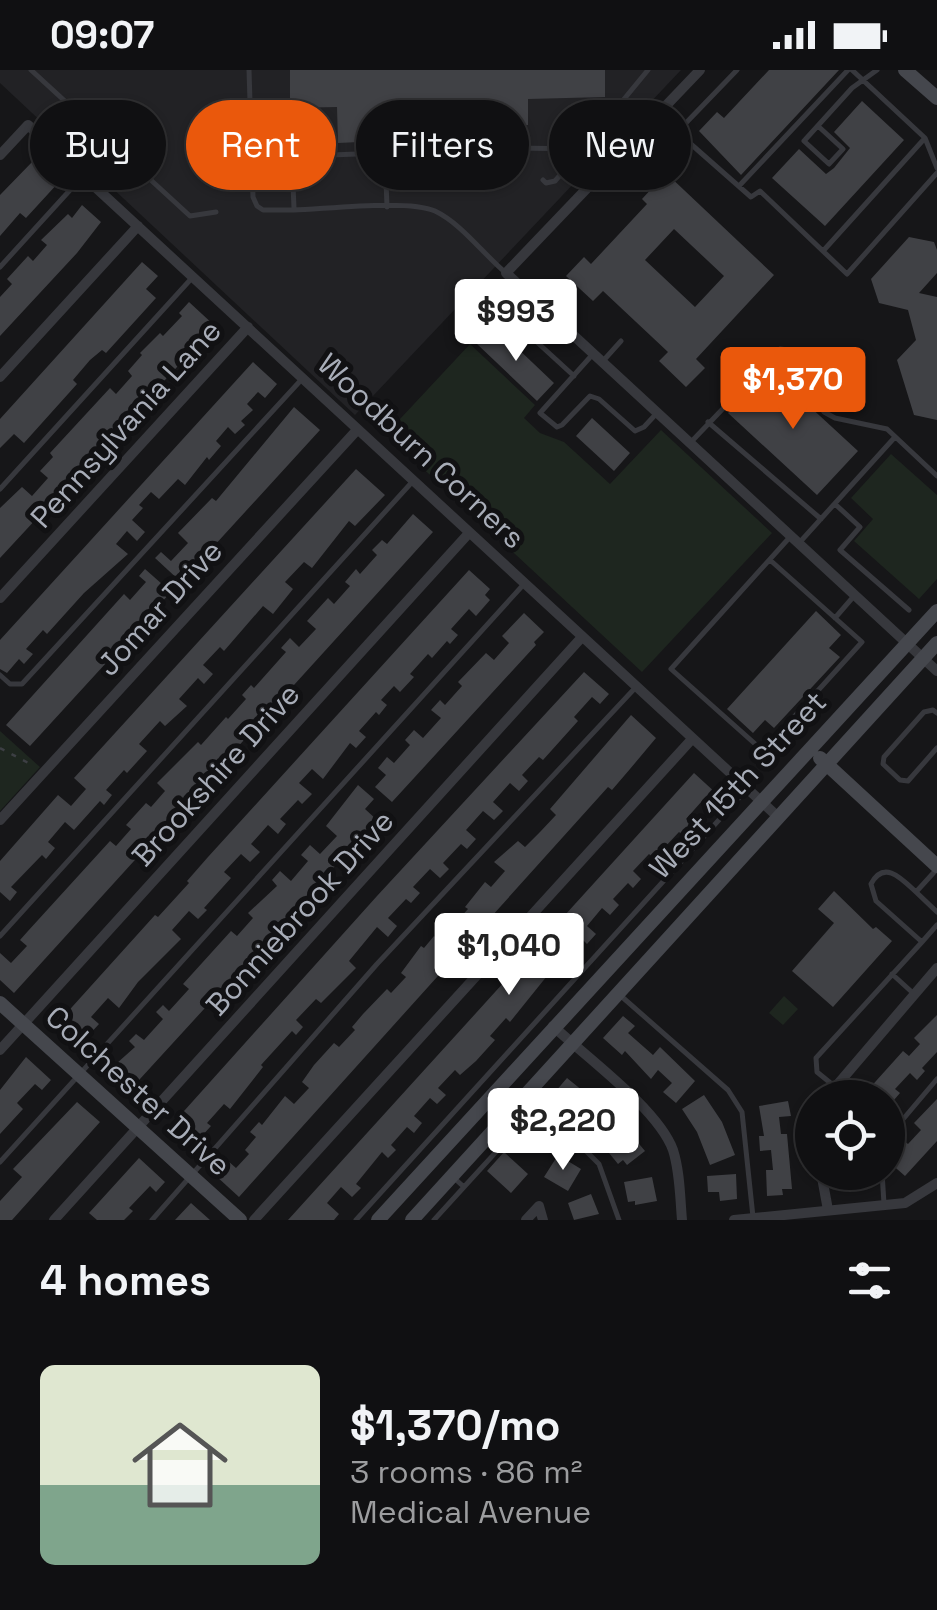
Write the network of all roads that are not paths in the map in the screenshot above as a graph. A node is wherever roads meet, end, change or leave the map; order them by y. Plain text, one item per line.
1 (31, 70) edge
2 (249, 70) edge
3 (648, 70) edge
4 (700, 70) edge
5 (737, 70) edge
6 (850, 70) edge
7 (876, 70) edge
8 (904, 70) edge
9 (864, 81) junction
10 (937, 98) edge
11 (623, 100) edge
12 (818, 126) junction
13 (30, 127) edge
14 (925, 138) junction
15 (356, 154) edge
16 (0, 155) edge
17 (937, 171) edge
18 (542, 180) dead end
19 (549, 182) edge
20 (738, 186) junction
21 (70, 190) edge
22 (98, 190) edge
23 (386, 190) edge
24 (387, 207) junction
25 (294, 210) junction
26 (216, 212) dead end
27 (138, 226) junction
28 (824, 250) junction
29 (0, 268) edge
30 (506, 274) junction
31 (193, 276) junction
32 (534, 300) junction
33 (248, 328) junction
34 (621, 341) dead end
35 (598, 358) junction
36 (574, 376) junction
37 (0, 378) edge
38 (302, 378) junction
39 (656, 413) junction
40 (708, 422) junction
41 (357, 430) junction
42 (896, 437) junction
43 (690, 443) junction
44 (937, 476) edge
45 (413, 481) junction
46 (0, 489) edge
47 (835, 504) junction
48 (821, 519) junction
49 (469, 533) junction
50 (794, 541) junction
51 (770, 560) junction
52 (524, 584) junction
53 (854, 596) junction
54 (0, 598) edge
55 (909, 610) dead end
56 (937, 611) edge
57 (835, 618) junction
58 (582, 637) junction
59 (906, 644) junction
60 (937, 644) edge
61 (922, 660) junction
62 (937, 671) edge
63 (0, 676) edge
64 (636, 686) junction
65 (937, 713) edge
66 (692, 739) junction
67 (810, 748) junction
68 (937, 748) edge
69 (826, 764) junction
70 (747, 788) junction
71 (760, 800) junction
72 (777, 816) junction
73 (0, 820) edge
74 (937, 868) edge
75 (916, 892) junction
76 (937, 912) edge
77 (937, 925) edge
78 (0, 936) edge
79 (922, 942) junction
80 (937, 968) edge
81 (892, 974) junction
82 (619, 994) junction
83 (914, 994) junction
84 (0, 1002) edge
85 (24, 1025) junction
86 (553, 1026) junction
87 (573, 1044) junction
88 (0, 1050) edge
89 (79, 1075) junction
90 (937, 1079) edge
91 (827, 1080) edge
92 (839, 1080) edge
93 (905, 1117) edge
94 (139, 1129) junction
95 (0, 1162) edge
96 (191, 1176) junction
97 (452, 1176) junction
98 (937, 1183) edge
99 (464, 1187) junction
100 (824, 1190) edge
101 (883, 1190) edge
102 (884, 1204) junction
103 (828, 1210) junction
104 (753, 1218) edge
105 (54, 1220) edge
106 (152, 1220) edge
107 (240, 1220) edge
108 (254, 1220) edge
109 (356, 1220) edge
110 (378, 1220) edge
111 (412, 1220) edge
112 (434, 1220) edge
113 (526, 1220) edge
114 (542, 1220) edge
115 (619, 1220) edge
116 (682, 1220) edge
117 (734, 1220) edge

1 - 26 lane
2 - 25 lane
3 - 11 lane
4 - 30 street
5 - 20 lane
6 - 9 lane
6 - 20 lane
7 - 9 lane
8 - 10 main road
9 - 12 lane
9 - 14 lane
12 - 12 lane
13 - 16 street, Woodburn Corners
14 - 17 lane
14 - 28 lane
15 - 25 lane
17 - 28 lane
18 - 19 lane
20 - 28 lane
21 - 29 lane
22 - 27 street, Woodburn Corners
23 - 24 lane
24 - 25 lane
24 - 30 lane
27 - 31 street, Woodburn Corners
27 - 37 street
30 - 32 street
31 - 33 street, Woodburn Corners
31 - 46 lane
32 - 35 street
32 - 36 lane
33 - 38 street, Woodburn Corners
33 - 54 street, Pennsylvania Lane
34 - 35 lane
35 - 36 lane
35 - 39 street
36 - 39 lane
38 - 41 street, Woodburn Corners
38 - 63 lane
39 - 43 street
40 - 42 lane
40 - 43 lane
40 - 48 lane
41 - 45 street, Woodburn Corners
41 - 73 street, Jomar Drive
42 - 44 lane
42 - 47 lane
43 - 50 street
45 - 49 street, Woodburn Corners
45 - 78 lane
47 - 48 lane
47 - 55 lane
48 - 50 lane
49 - 52 street, Woodburn Corners
49 - 85 street, Brookshire Drive
50 - 51 lane
50 - 53 street
51 - 57 lane
51 - 57 lane
52 - 58 street, Woodburn Corners
52 - 89 lane
53 - 57 lane
53 - 59 street
56 - 59 main road, West 15th Street
58 - 64 street, Woodburn Corners
58 - 94 street, Bonniebrook Drive
59 - 61 street
59 - 67 main road, West 15th Street
60 - 61 main road, West 15th Street
61 - 62 street
61 - 69 main road, West 15th Street
64 - 66 street, Woodburn Corners
64 - 96 lane
65 - 68 lane
66 - 70 street, Woodburn Corners
66 - 108 street
67 - 69 main road
67 - 71 main road, West 15th Street
69 - 72 main road, West 15th Street
69 - 74 main road
70 - 71 street, Woodburn Corners
70 - 109 lane
71 - 72 street, Woodburn Corners
71 - 86 main road, West 15th Street
72 - 82 main road, West 15th Street
74 - 75 lane
75 - 76 lane
75 - 79 lane
77 - 79 lane
79 - 81 lane
80 - 83 street
81 - 83 lane
81 - 91 lane
82 - 87 main road, West 15th Street
82 - 104 lane
83 - 92 street
84 - 85 main road, Colchester Drive
85 - 88 street, Brookshire Drive
85 - 89 main road, Colchester Drive
86 - 87 street
86 - 110 main road, West 15th Street
87 - 97 main road, West 15th Street
87 - 116 street
89 - 94 main road, Colchester Drive
89 - 95 lane
90 - 93 lane
94 - 96 main road, Colchester Drive
94 - 105 street, Bonniebrook Drive
96 - 106 lane
96 - 107 main road, Colchester Drive
97 - 99 lane
97 - 111 main road, West 15th Street
98 - 102 street
99 - 112 lane
99 - 115 lane
100 - 103 street
101 - 102 lane
102 - 103 street
103 - 104 street
104 - 117 street
113 - 114 street

